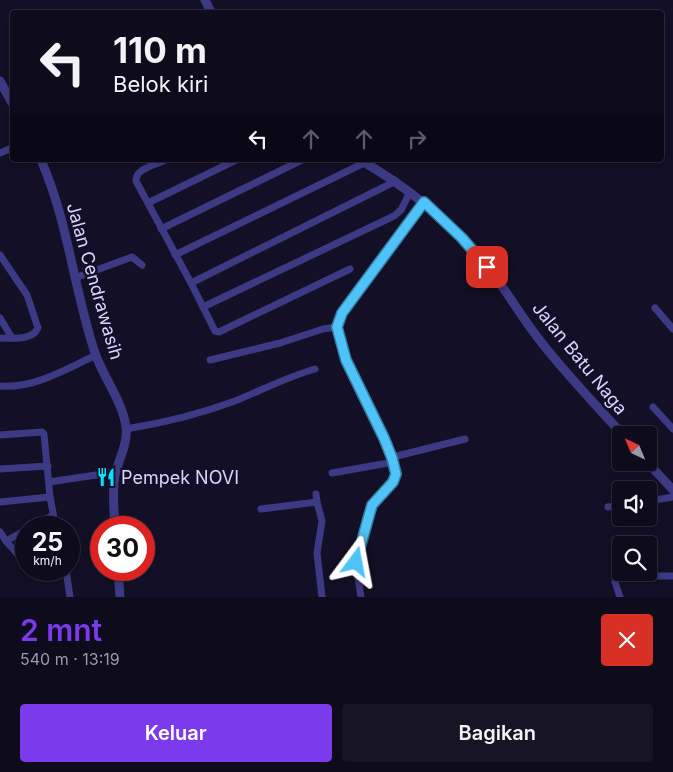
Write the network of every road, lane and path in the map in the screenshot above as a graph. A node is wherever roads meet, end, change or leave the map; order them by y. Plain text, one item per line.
1 (0, 81) edge
2 (10, 99) edge
3 (42, 162) edge
4 (161, 162) edge
5 (232, 162) edge
6 (298, 162) edge
7 (360, 162) edge
8 (364, 162) edge
9 (396, 181) junction
10 (410, 192) junction
11 (424, 202) junction
12 (148, 203) junction
13 (161, 229) junction
14 (0, 255) edge
15 (175, 255) junction
16 (142, 264) dead end
17 (350, 269) dead end
18 (75, 278) junction
19 (191, 283) junction
20 (204, 307) junction
21 (654, 308) dead end
22 (0, 318) edge
23 (337, 327) junction
24 (673, 329) edge
25 (0, 338) edge
26 (12, 338) junction
27 (96, 355) junction
28 (210, 360) dead end
29 (315, 370) dead end
30 (0, 386) edge
31 (653, 407) dead end
32 (672, 425) edge
33 (615, 426) edge
34 (126, 429) junction
35 (0, 435) edge
36 (465, 439) dead end
37 (393, 460) junction
38 (48, 466) junction
39 (0, 468) edge
40 (655, 471) edge
41 (116, 472) junction
42 (332, 474) dead end
43 (49, 482) junction
44 (673, 490) edge
45 (316, 494) dead end
46 (50, 497) junction
47 (673, 497) edge
48 (657, 500) edge
49 (0, 502) edge
50 (317, 502) junction
51 (612, 506) edge
52 (608, 507) dead end
53 (261, 509) dead end
54 (53, 515) edge
55 (114, 516) edge
56 (0, 532) edge
57 (15, 536) edge
58 (6, 541) junction
59 (15, 551) edge
60 (673, 576) edge
61 (67, 581) edge
62 (119, 581) edge
63 (68, 596) edge
64 (120, 597) edge
65 (322, 597) edge
66 (361, 597) edge
67 (620, 597) edge

1 - 2 street
3 - 18 street, Jalan Cendrawasih
4 - 12 street
5 - 12 street
6 - 13 street
7 - 15 street
8 - 9 street, Jalan Batu Naga
9 - 10 street, Jalan Batu Naga
9 - 19 street
10 - 11 street, Jalan Batu Naga
10 - 20 street
11 - 23 street
11 - 33 street, Jalan Batu Naga
12 - 13 street
13 - 15 street
14 - 26 street
15 - 19 street
16 - 18 street
17 - 20 street
18 - 27 street, Jalan Cendrawasih
19 - 20 street
21 - 24 street
22 - 26 street
23 - 28 street
23 - 37 street
25 - 26 street
27 - 30 street
27 - 34 street, Jalan Cendrawasih
29 - 34 street
31 - 32 street
34 - 41 street, Jalan Cendrawasih
35 - 38 street
36 - 37 street
37 - 42 street
37 - 66 street
38 - 39 street
38 - 43 street
40 - 44 street
41 - 43 street
41 - 55 street, Jalan Cendrawasih
43 - 46 street
45 - 50 street
46 - 49 street
46 - 54 street
47 - 48 street
50 - 53 street
50 - 65 street
51 - 52 street
56 - 58 street
57 - 58 street
58 - 59 street
60 - 67 street
61 - 63 street
62 - 64 street

